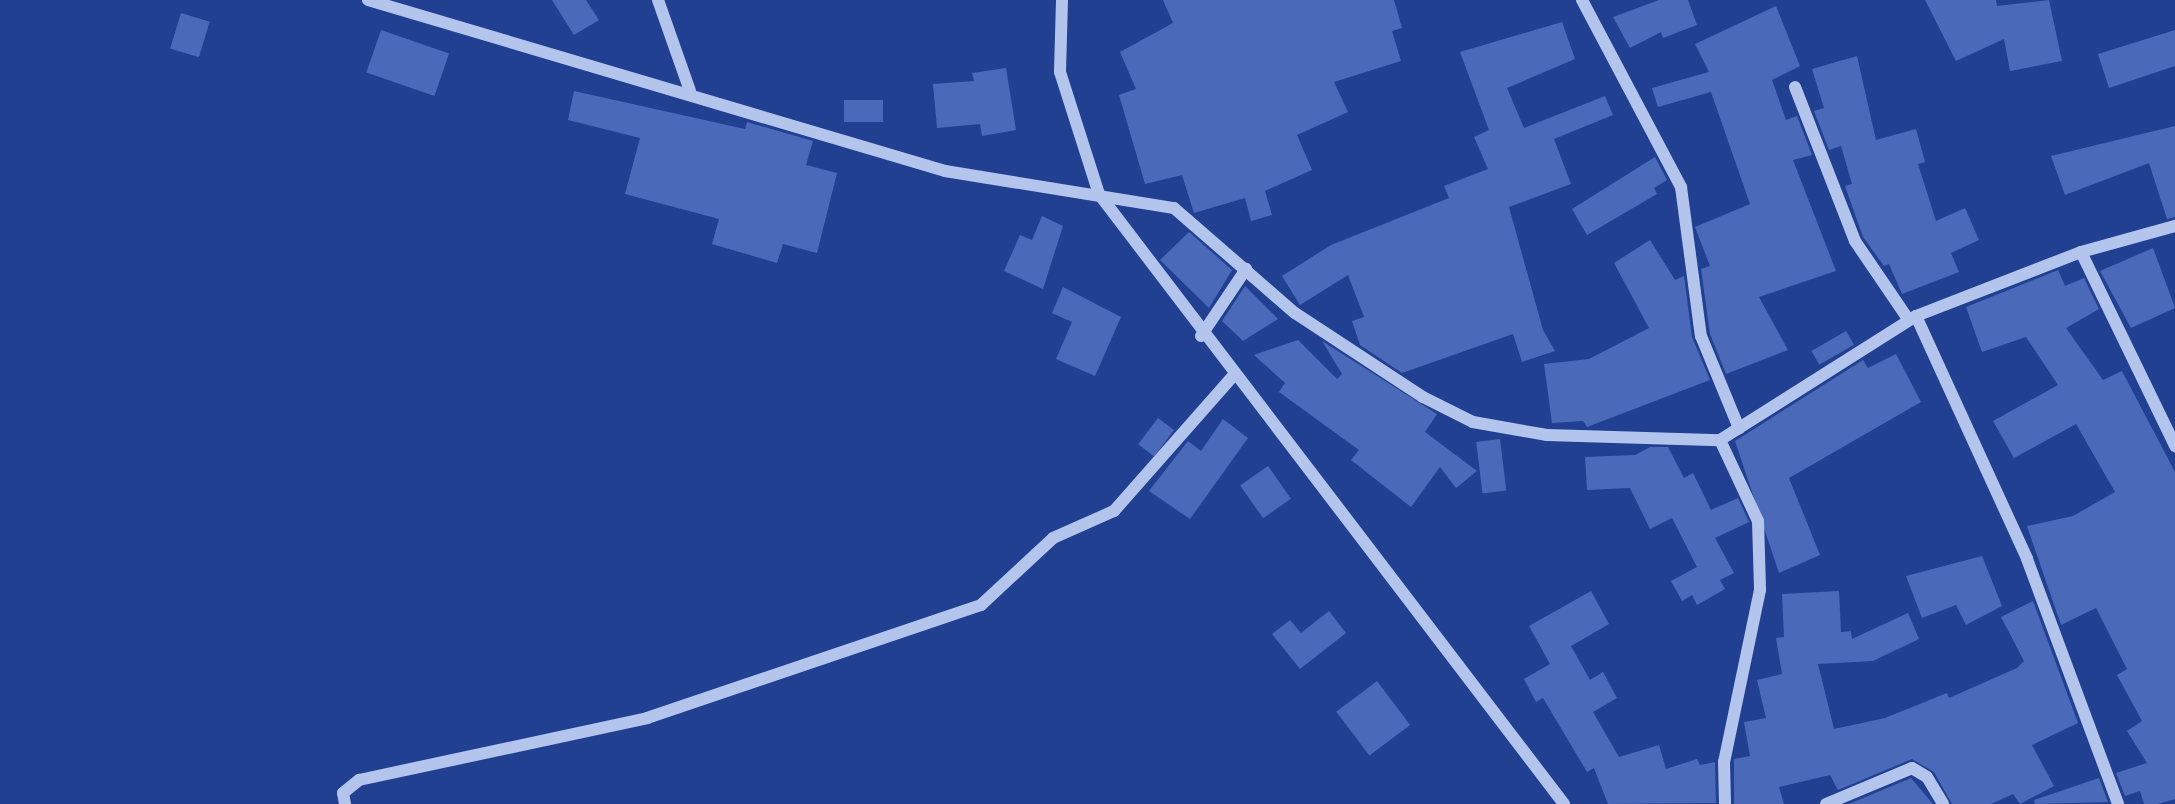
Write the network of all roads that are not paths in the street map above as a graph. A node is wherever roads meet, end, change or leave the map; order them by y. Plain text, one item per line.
1 (368, 0) edge
2 (657, 0) edge
3 (1062, 0) edge
4 (1582, 0) edge
5 (1795, 87) dead end
6 (690, 91) junction
7 (1094, 194) junction
8 (2175, 226) edge
9 (2081, 252) junction
10 (1246, 269) junction
11 (1912, 318) junction
12 (1201, 336) junction
13 (1234, 375) junction
14 (2169, 422) edge
15 (1739, 428) junction
16 (1720, 440) junction
17 (2175, 446) edge
18 (345, 804) edge
19 (1563, 804) edge
20 (1725, 804) edge
21 (1826, 804) edge
22 (1943, 804) edge
23 (2118, 804) edge

1 - 6 street
2 - 6 street
3 - 7 street
4 - 15 street
5 - 11 street
6 - 7 street
7 - 10 street
7 - 12 street
8 - 9 street
9 - 11 street
9 - 14 street
10 - 12 street
10 - 16 street
11 - 15 street
11 - 23 street
12 - 13 street
13 - 18 street
13 - 19 street
14 - 17 street
15 - 16 street
16 - 20 street
21 - 22 street

